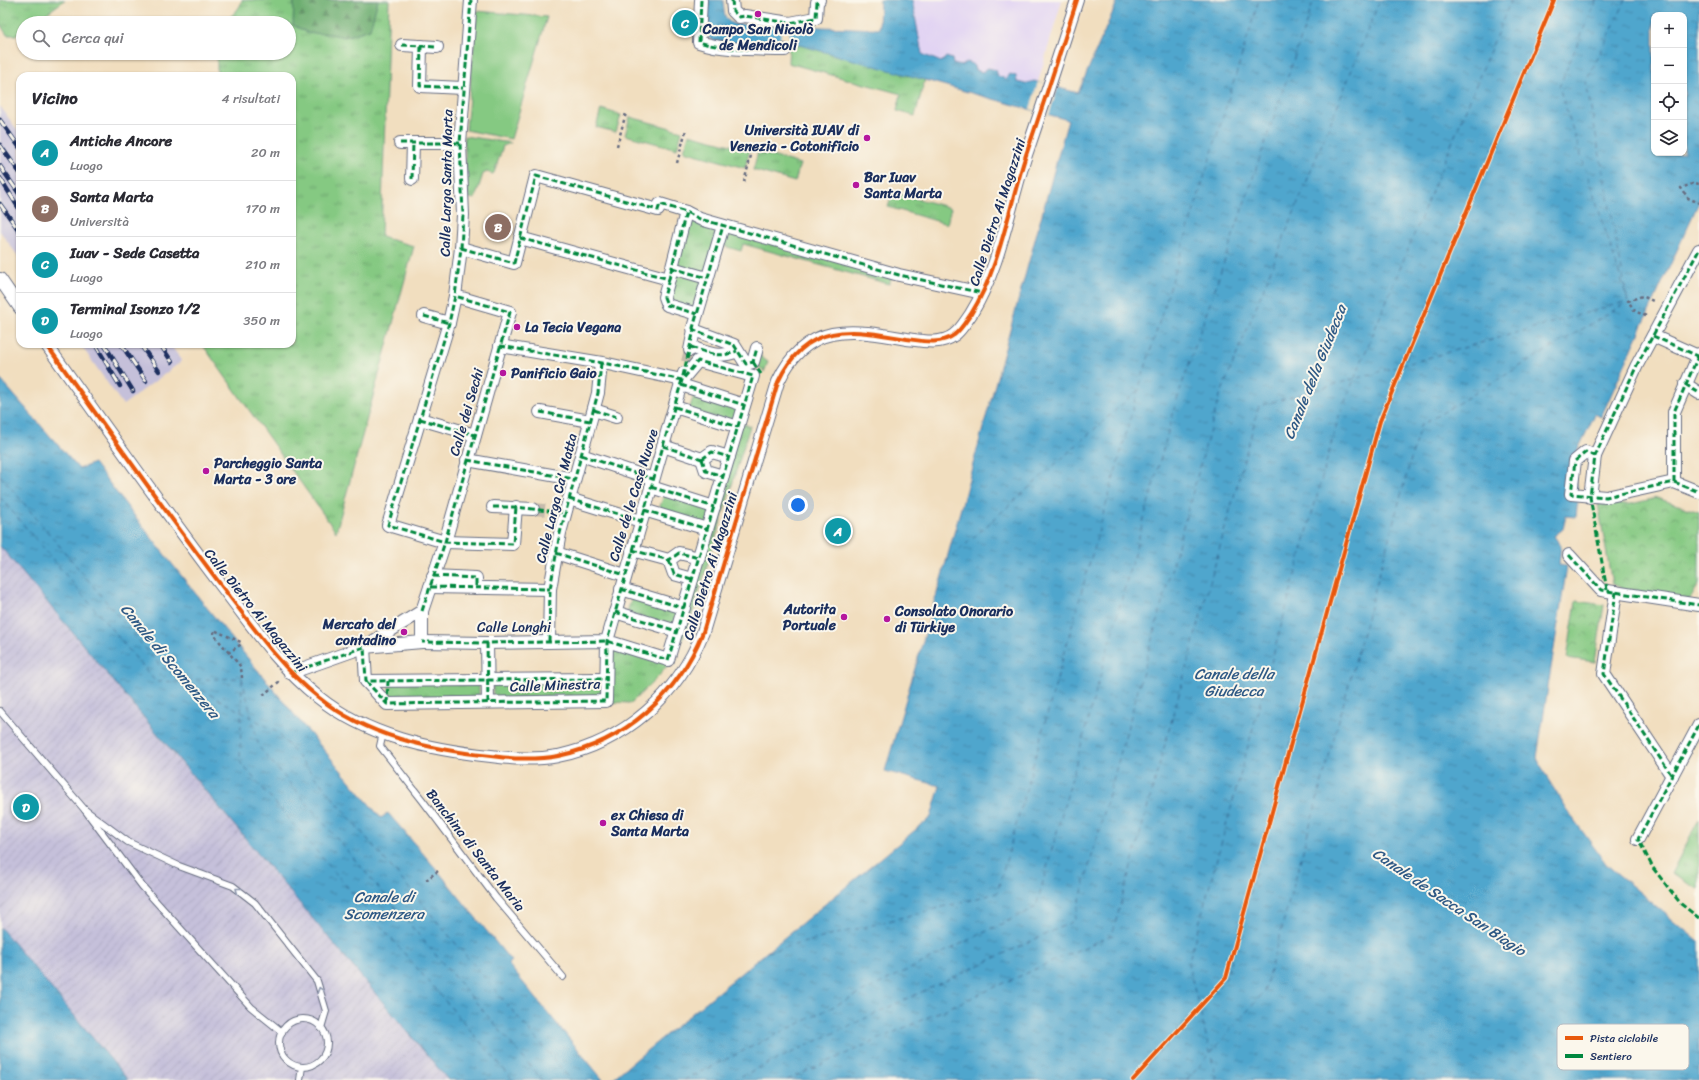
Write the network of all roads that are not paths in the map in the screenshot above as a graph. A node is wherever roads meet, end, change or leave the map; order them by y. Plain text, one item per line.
1 (471, 0) edge
2 (701, 0) edge
3 (732, 0) edge
4 (819, 0) edge
5 (1077, 0) edge
6 (402, 45) dead end
7 (421, 46) junction
8 (437, 47) dead end
9 (785, 50) dead end
10 (463, 88) junction
11 (462, 140) junction
12 (400, 143) dead end
13 (413, 143) junction
14 (412, 179) dead end
15 (686, 212) junction
16 (722, 226) junction
17 (520, 238) junction
18 (461, 248) junction
19 (1699, 250) edge
20 (670, 274) junction
21 (707, 278) junction
22 (0, 280) edge
23 (982, 293) junction
24 (455, 296) junction
25 (16, 302) edge
26 (697, 314) junction
27 (424, 316) dead end
28 (449, 323) junction
29 (694, 330) junction
30 (1653, 336) junction
31 (500, 346) junction
32 (49, 348) edge
33 (757, 348) dead end
34 (738, 351) junction
35 (1699, 355) edge
36 (753, 362) junction
37 (601, 363) junction
38 (761, 374) dead end
39 (682, 383) junction
40 (1684, 386) junction
41 (1699, 393) edge
42 (744, 405) junction
43 (675, 407) junction
44 (540, 412) dead end
45 (592, 416) junction
46 (616, 417) dead end
47 (420, 419) junction
48 (738, 427) junction
49 (475, 435) junction
50 (663, 446) junction
51 (581, 456) junction
52 (1595, 456) junction
53 (729, 457) junction
54 (702, 459) junction
55 (468, 460) junction
56 (723, 476) junction
57 (574, 479) junction
58 (1674, 482) junction
59 (652, 483) junction
60 (1699, 492) edge
61 (1590, 497) junction
62 (569, 499) junction
63 (493, 507) dead end
64 (516, 507) junction
65 (714, 507) junction
66 (533, 509) tunnel mouth
67 (643, 516) junction
68 (707, 529) junction
69 (445, 542) junction
70 (632, 550) junction
71 (556, 552) junction
72 (1569, 555) dead end
73 (699, 558) junction
74 (669, 560) junction
75 (625, 575) junction
76 (692, 579) junction
77 (431, 582) junction
78 (621, 588) junction
79 (550, 589) junction
80 (1616, 592) junction
81 (1699, 605) edge
82 (684, 608) junction
83 (422, 611) junction
84 (615, 612) junction
85 (676, 631) junction
86 (606, 641) junction
87 (422, 642) junction
88 (549, 642) junction
89 (487, 643) junction
90 (364, 647) junction
91 (290, 673) junction
92 (606, 679) junction
93 (366, 681) junction
94 (388, 681) junction
95 (487, 681) junction
96 (488, 702) junction
97 (387, 704) junction
98 (0, 711) edge
99 (1699, 725) edge
100 (383, 733) junction
101 (1672, 776) junction
102 (85, 810) junction
103 (1638, 839) dead end
104 (563, 977) dead end
105 (321, 1028) junction
106 (282, 1032) junction
107 (302, 1067) junction
108 (300, 1080) edge

1 - 10 street, Calle Larga Santa Marta
2 - 9 street
3 - 4 street
5 - 23 street, Calle Dietro Ai Magazzini
6 - 7 street
7 - 8 street
7 - 10 street
10 - 11 street, Calle Larga Santa Marta
11 - 13 street
11 - 18 street, Calle Larga Santa Marta
12 - 13 street
13 - 14 street
15 - 16 street
15 - 17 street
15 - 20 street
16 - 21 street
16 - 23 street
17 - 18 street
17 - 20 street
18 - 24 street, Calle Larga Santa Marta
19 - 30 street
20 - 21 street
20 - 26 street
21 - 26 street
22 - 25 street
23 - 100 street, Calle Dietro Ai Magazzini
24 - 28 street, Calle Larga Santa Marta
24 - 31 street, Calle dei Sechi
26 - 29 street
27 - 28 street
28 - 47 street, Calle Larga Santa Marta
29 - 34 street
29 - 34 street
30 - 35 street
30 - 52 street
31 - 37 street
31 - 49 street, Calle dei Sechi
32 - 91 street, Calle Dietro Ai Magazzini
33 - 36 street
34 - 36 street
35 - 40 street
36 - 38 street
37 - 39 street
37 - 45 street, Calle Larga Ca' Matta
39 - 42 street
39 - 42 street, Calle de le Case Nuove
39 - 43 street, Calle de le Case Nuove
40 - 41 street
40 - 58 street
42 - 48 street
43 - 48 street
43 - 50 street, Calle de le Case Nuove
44 - 45 street
45 - 46 street
45 - 51 street, Calle Larga Ca' Matta
47 - 49 street
47 - 69 street, Calle Larga Santa Marta
48 - 53 street
49 - 55 street, Calle dei Sechi
50 - 54 street
50 - 59 street, Calle de le Case Nuove
51 - 57 street, Calle Larga Ca' Matta
51 - 59 street
52 - 61 street
52 - 61 street
53 - 54 street
53 - 56 street
54 - 56 street
55 - 57 street
55 - 69 street, Calle dei Sechi
56 - 65 street
57 - 62 street, Calle Larga Ca' Matta
58 - 60 street
58 - 61 street
59 - 65 street
59 - 67 street, Calle de le Case Nuove
62 - 67 street
62 - 71 street, Calle Larga Ca' Matta
63 - 64 street
64 - 66 street
64 - 69 street
65 - 68 street
67 - 68 street
67 - 70 street, Calle de le Case Nuove
68 - 73 street
69 - 77 street, Calle dei Sechi
70 - 74 street
70 - 75 street, Calle de le Case Nuove
71 - 75 street
71 - 79 street, Calle Larga Ca' Matta
72 - 80 street
73 - 74 street
73 - 76 street
74 - 76 street
75 - 78 street, Calle de le Case Nuove
76 - 82 street
77 - 79 street
77 - 83 street, Calle dei Sechi
78 - 82 street
78 - 84 street, Calle de le Case Nuove
79 - 88 street, Calle Larga Ca' Matta
80 - 81 street
80 - 101 street
82 - 85 street
83 - 87 street, Calle dei Sechi
83 - 90 street
84 - 85 street
84 - 86 street, Calle de le Case Nuove
85 - 86 street, Calle Longhi
86 - 88 street, Calle Longhi
86 - 92 street, Calle de le Case Nuove
87 - 89 street, Calle Longhi
87 - 90 street
88 - 89 street, Calle Longhi
89 - 95 street
90 - 91 street
90 - 93 street
91 - 100 street, Calle Dietro Ai Magazzini
92 - 95 street, Calle Minestra
92 - 96 street, Calle Minestra
93 - 94 street, Calle Minestra
93 - 97 street
94 - 95 street, Calle Minestra
94 - 97 street
95 - 96 street
96 - 97 street, Calle Minestra
98 - 102 lane
99 - 101 street
100 - 104 lane, Banchina di Santa Maria
101 - 103 street
105 -> 102 lane
102 - 106 lane
105 - 106 lane
105 - 107 lane
106 - 107 lane
107 - 108 lane

